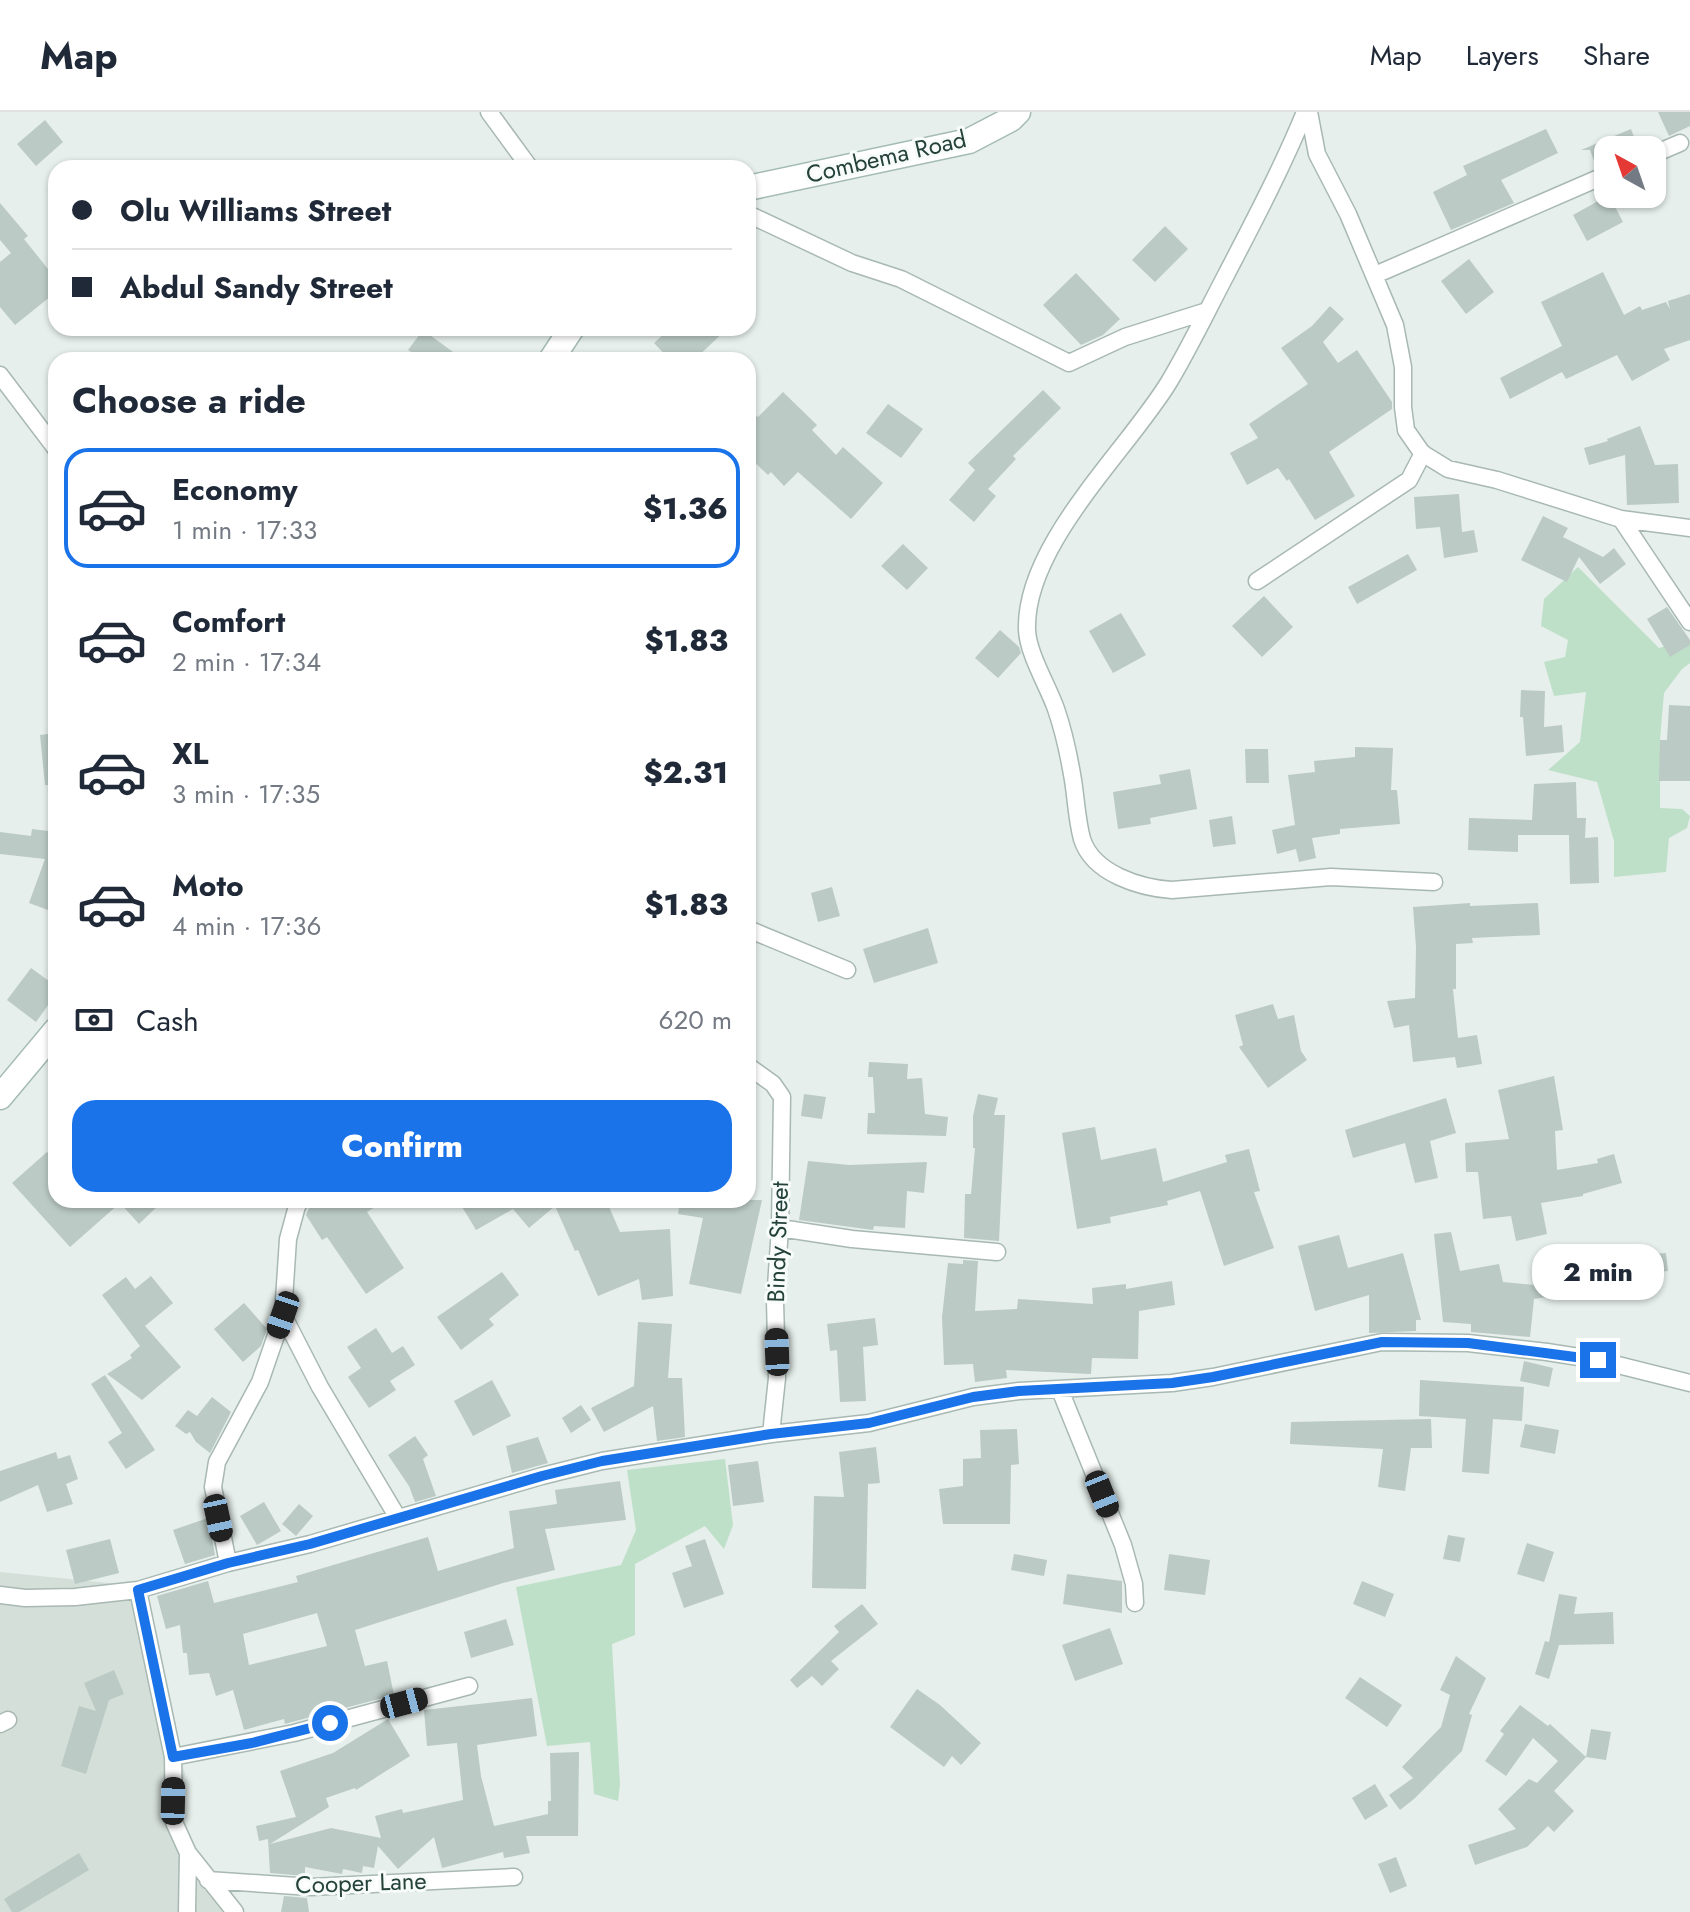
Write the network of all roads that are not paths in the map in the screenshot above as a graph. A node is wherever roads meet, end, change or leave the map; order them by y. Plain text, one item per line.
1 (489, 112) edge
2 (1018, 112) edge
3 (1307, 112) edge
4 (1680, 143) dead end
5 (1666, 149) edge
6 (524, 160) edge
7 (1594, 180) edge
8 (756, 186) edge
9 (756, 218) edge
10 (1375, 275) junction
11 (1207, 311) junction
12 (0, 375) edge
13 (48, 438) edge
14 (1423, 453) junction
15 (1621, 519) junction
16 (1690, 528) edge
17 (1257, 581) dead end
18 (1690, 622) edge
19 (1434, 882) dead end
20 (756, 932) edge
21 (847, 970) dead end
22 (48, 1040) edge
23 (756, 1072) edge
24 (0, 1097) edge
25 (296, 1208) edge
26 (780, 1228) junction
27 (997, 1252) dead end
28 (283, 1315) junction
29 (1690, 1383) edge
30 (1060, 1390) junction
31 (771, 1434) junction
32 (398, 1518) junction
33 (228, 1563) junction
34 (138, 1590) junction
35 (0, 1595) edge
36 (1135, 1603) dead end
37 (469, 1686) dead end
38 (173, 1757) junction
39 (188, 1853) junction
40 (514, 1877) dead end
41 (208, 1880) junction
42 (187, 1912) edge
43 (235, 1912) edge

1 - 6 street
2 - 8 street, Combema Road
3 - 10 street
3 - 11 street
4 - 5 street
7 - 10 street
9 - 11 street
10 - 14 street
11 - 19 street
12 - 13 street
14 - 15 street
14 - 17 street
15 - 16 street
15 - 18 street
20 - 21 street
22 - 24 street
23 - 26 street, Bindy Street
25 - 28 street
26 - 27 street
26 - 31 street, Bindy Street
28 - 32 street
28 - 33 street
29 - 30 street
30 - 31 street
30 - 36 street
31 - 32 street
32 - 33 street
33 - 34 street
34 - 35 street
34 - 38 street
37 - 38 street
38 - 39 street
39 - 41 street
39 - 42 street
40 - 41 street, Cooper Lane
41 - 43 street

